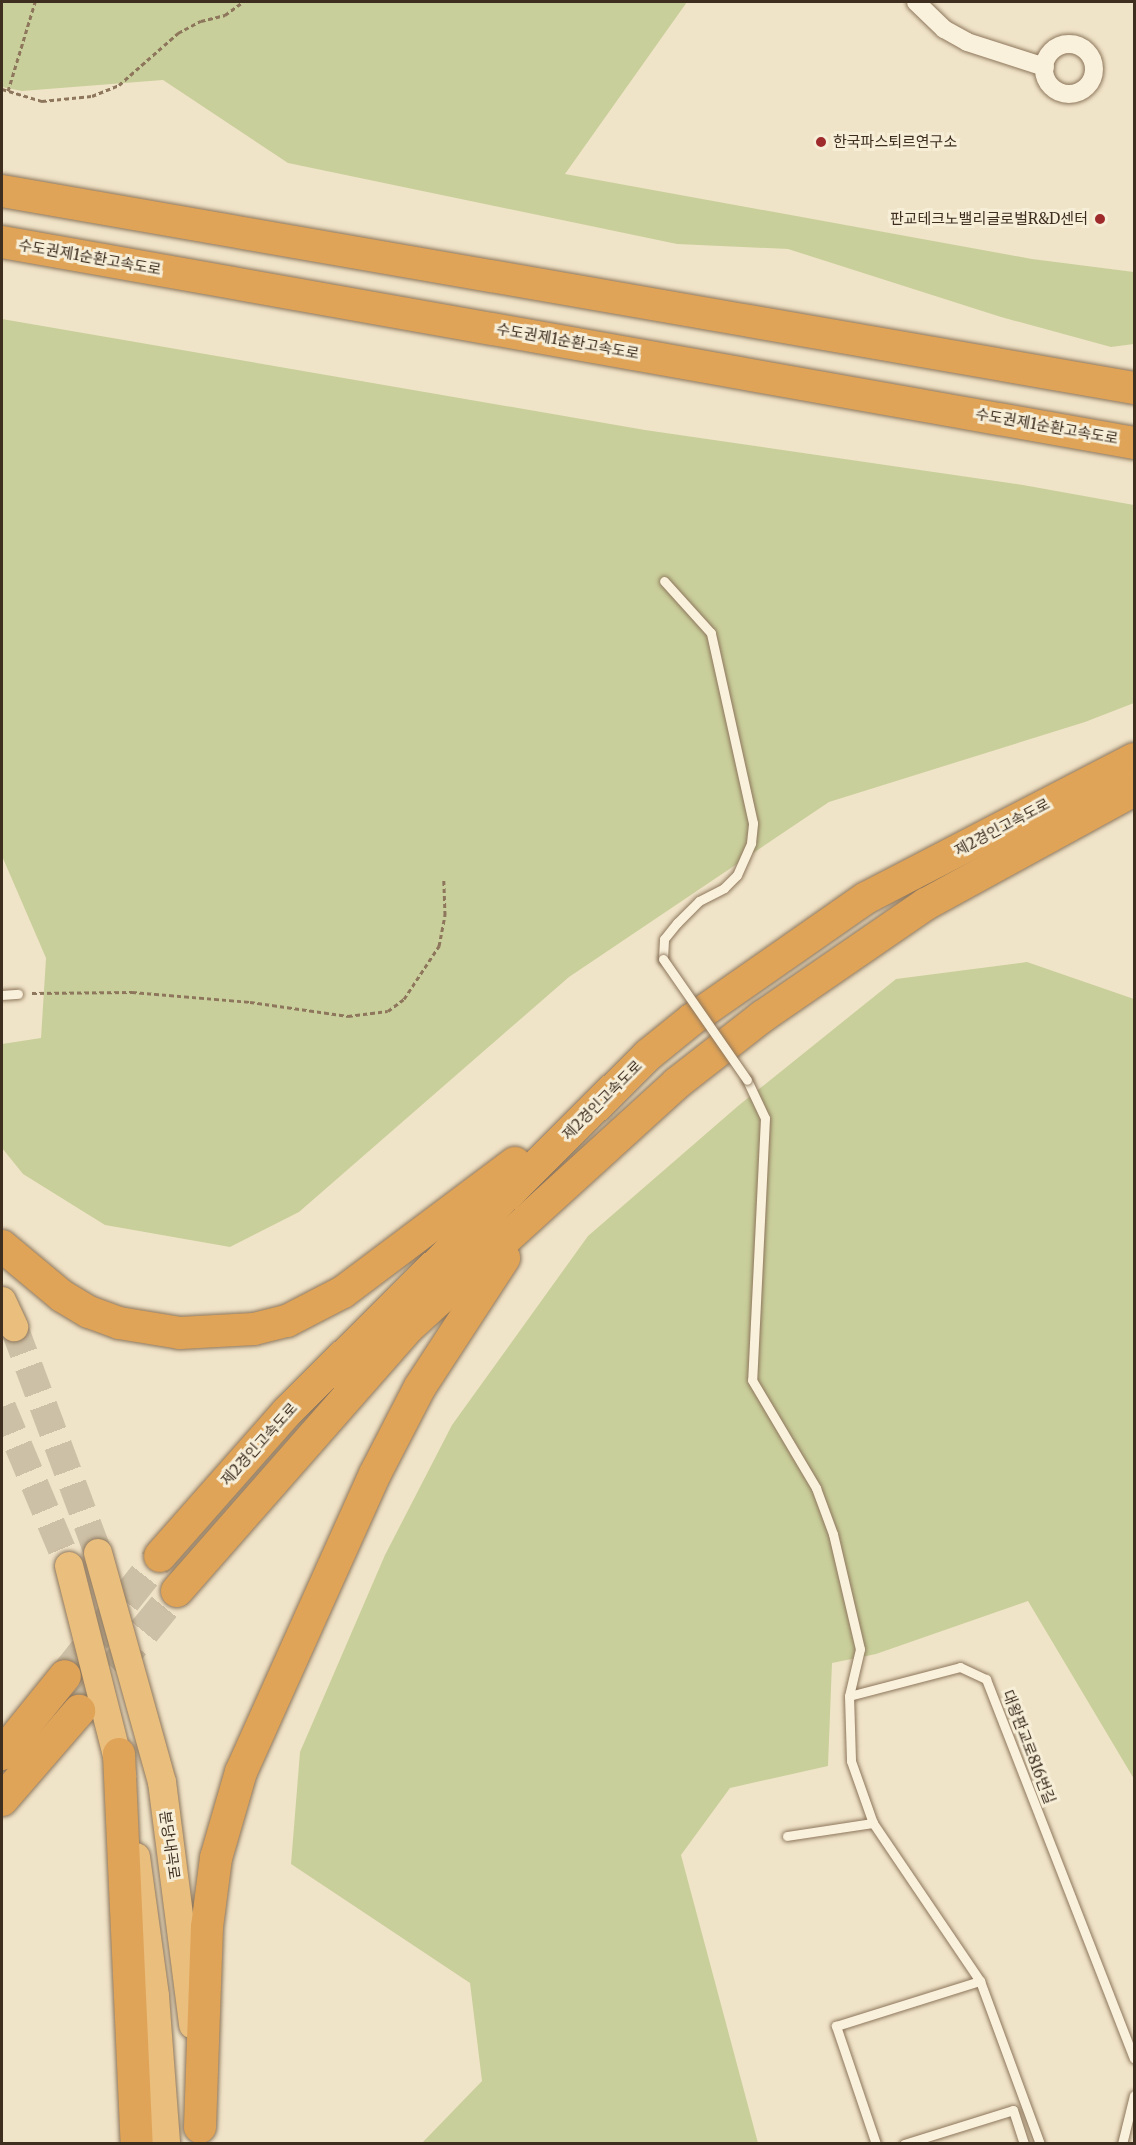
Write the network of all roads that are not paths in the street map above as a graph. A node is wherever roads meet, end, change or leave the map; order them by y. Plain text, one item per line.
1 (916, 2) edge
2 (1045, 67) dead end
3 (2, 191) edge
4 (2, 242) edge
5 (1134, 388) edge
6 (1134, 442) edge
7 (663, 581) dead end
8 (1134, 759) edge
9 (1134, 790) edge
10 (18, 994) road end
11 (2, 995) edge
12 (607, 1094) junction
13 (592, 1157) junction
14 (2, 1246) edge
15 (2, 1301) edge
16 (14, 1326) tunnel mouth
17 (98, 1553) tunnel mouth
18 (160, 1556) tunnel mouth
19 (69, 1566) tunnel mouth
20 (177, 1591) tunnel mouth
21 (849, 1696) junction
22 (79, 1711) tunnel mouth
23 (2, 1726) edge
24 (2, 1754) edge
25 (119, 1754) junction
26 (2, 1800) edge
27 (873, 1823) junction
28 (787, 1836) dead end
29 (980, 1981) junction
30 (1134, 2058) edge
31 (1134, 2095) edge
32 (200, 2135) edge
33 (137, 2144) edge
34 (166, 2144) edge
35 (876, 2144) edge
36 (904, 2144) edge
37 (1024, 2144) edge
38 (1040, 2144) edge
39 (1122, 2144) edge

1 - 2 street
3 - 5 highway
4 - 6 highway, 수도권제1순환고속도로
7 - 21 lane, bridge
8 - 12 highway, 제2경인고속도로
9 - 13 highway, 제2경인고속도로
10 - 11 lane
12 - 14 highway
12 - 18 highway, 제2경인고속도로
13 - 20 highway, 제2경인고속도로
13 - 32 highway
15 - 16 highway
17 - 32 highway, 분당내곡로
19 - 25 highway
21 - 27 lane
21 - 30 lane, 대왕판교로816번길
22 - 26 highway
23 - 24 highway
25 - 33 highway
25 - 34 highway
27 - 28 lane
27 - 29 lane
29 - 35 lane
29 - 38 lane
31 - 39 lane
36 - 37 lane

